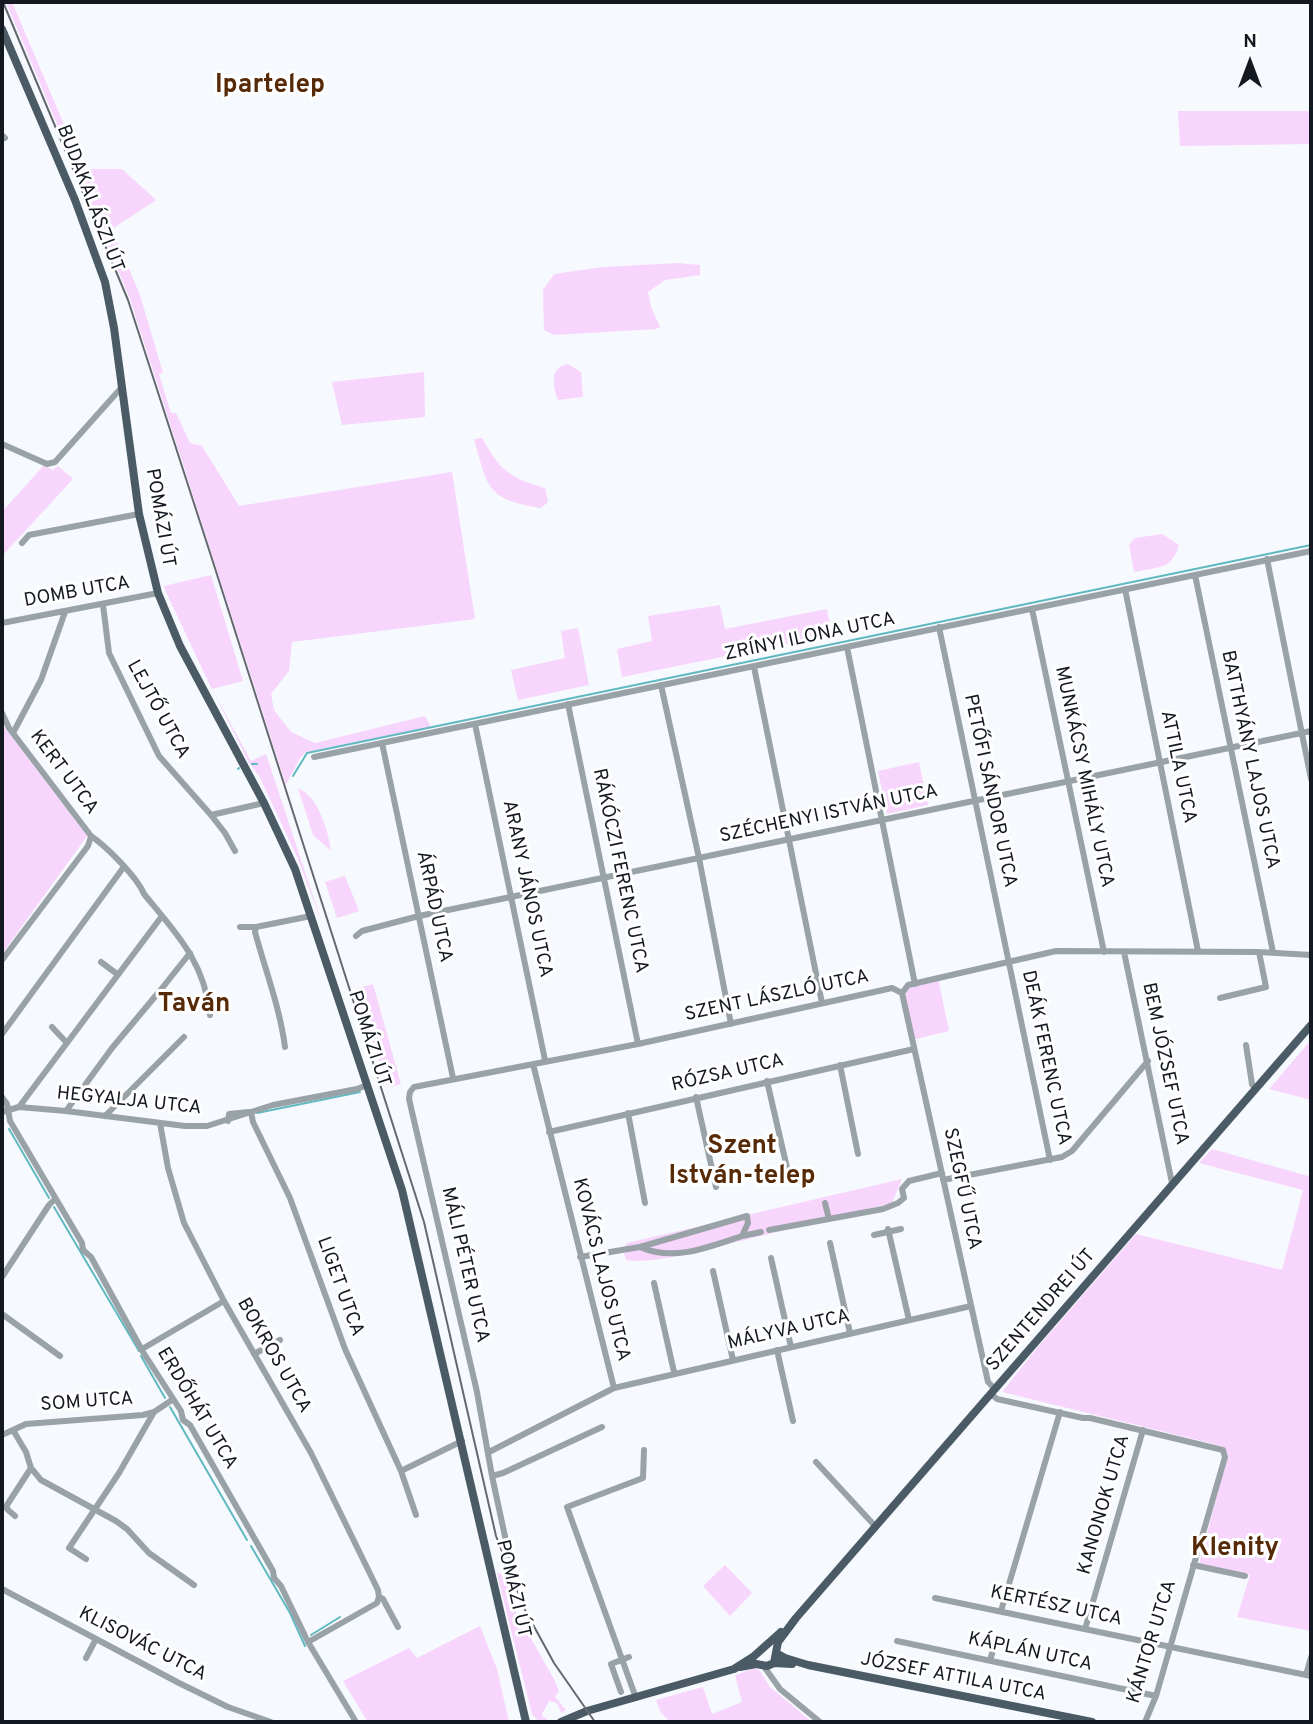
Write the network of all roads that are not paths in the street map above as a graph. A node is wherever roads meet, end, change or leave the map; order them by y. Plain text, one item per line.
1 (2, 29) edge
2 (122, 387) junction
3 (2, 444) edge
4 (139, 514) junction
5 (22, 543) dead end
6 (1311, 551) edge
7 (1267, 559) junction
8 (1195, 575) junction
9 (1125, 589) junction
10 (158, 593) junction
11 (103, 605) junction
12 (1032, 609) junction
13 (65, 612) junction
14 (2, 623) edge
15 (939, 627) junction
16 (847, 647) junction
17 (754, 667) junction
18 (661, 685) junction
19 (568, 704) junction
20 (2, 713) edge
21 (475, 724) junction
22 (1311, 732) edge
23 (13, 733) junction
24 (1301, 734) junction
25 (382, 743) junction
26 (1231, 749) junction
27 (314, 757) dead end
28 (1160, 764) junction
29 (1311, 779) edge
30 (1067, 783) junction
31 (975, 802) junction
32 (264, 803) junction
33 (211, 815) junction
34 (883, 821) junction
35 (91, 836) junction
36 (789, 839) junction
37 (235, 852) dead end
38 (699, 858) junction
39 (123, 867) junction
40 (604, 879) junction
41 (512, 898) junction
42 (162, 916) junction
43 (311, 916) junction
44 (419, 916) junction
45 (240, 927) dead end
46 (256, 927) junction
47 (356, 936) dead end
48 (1198, 951) junction
49 (1104, 952) junction
50 (1124, 952) junction
51 (1259, 952) junction
52 (1273, 952) junction
53 (190, 953) junction
54 (1311, 955) edge
55 (2, 960) edge
56 (1009, 961) junction
57 (101, 962) dead end
58 (117, 974) junction
59 (915, 984) junction
60 (902, 993) junction
61 (1220, 998) dead end
62 (822, 1003) junction
63 (210, 1015) dead end
64 (731, 1024) junction
65 (1311, 1025) edge
66 (52, 1027) dead end
67 (2, 1034) edge
68 (184, 1037) dead end
69 (66, 1042) junction
70 (638, 1044) junction
71 (1246, 1045) dead end
72 (285, 1047) dead end
73 (914, 1049) junction
74 (545, 1060) junction
75 (1148, 1061) junction
76 (533, 1064) junction
77 (841, 1065) junction
78 (453, 1078) junction
79 (767, 1081) junction
80 (367, 1085) junction
81 (414, 1087) joint
82 (1255, 1089) junction
83 (2, 1097) edge
84 (696, 1097) junction
85 (19, 1107) junction
86 (66, 1111) junction
87 (4, 1112) edge
88 (251, 1112) junction
89 (628, 1113) junction
90 (105, 1116) junction
91 (160, 1123) junction
92 (549, 1132) junction
93 (858, 1154) dead end
94 (1050, 1160) junction
95 (788, 1172) dead end
96 (942, 1177) junction
97 (1172, 1184) junction
98 (716, 1187) dead end
99 (55, 1199) junction
100 (645, 1203) dead end
101 (825, 1203) dead end
102 (829, 1219) junction
103 (901, 1229) dead end
104 (769, 1230) dead end
105 (888, 1230) junction
106 (761, 1232) dead end
107 (874, 1235) dead end
108 (742, 1236) junction
109 (830, 1243) dead end
110 (640, 1247) junction
111 (580, 1257) junction
112 (771, 1258) dead end
113 (713, 1271) dead end
114 (2, 1277) edge
115 (654, 1283) dead end
116 (224, 1301) junction
117 (971, 1306) junction
118 (2, 1314) edge
119 (909, 1320) junction
120 (850, 1333) junction
121 (280, 1340) dead end
122 (791, 1347) junction
123 (142, 1349) junction
124 (777, 1350) junction
125 (254, 1354) junction
126 (60, 1356) dead end
127 (733, 1360) junction
128 (674, 1373) junction
129 (614, 1388) junction
130 (993, 1392) junction
131 (172, 1400) junction
132 (154, 1412) junction
133 (1060, 1412) junction
134 (139, 1416) junction
135 (793, 1421) dead end
136 (146, 1426) junction
137 (602, 1427) dead end
138 (13, 1430) junction
139 (1143, 1430) junction
140 (2, 1435) edge
141 (462, 1441) junction
142 (1231, 1443) dead end
143 (644, 1450) dead end
144 (1223, 1450) junction
145 (489, 1452) junction
146 (816, 1462) dead end
147 (31, 1468) junction
148 (401, 1471) junction
149 (492, 1476) junction
150 (94, 1509) junction
151 (416, 1515) dead end
152 (15, 1516) dead end
153 (875, 1526) junction
154 (509, 1555) dead end
155 (86, 1559) dead end
156 (1193, 1565) junction
157 (1245, 1576) dead end
158 (194, 1585) dead end
159 (2, 1589) edge
160 (379, 1597) junction
161 (936, 1598) dead end
162 (1001, 1611) junction
163 (796, 1618) junction
164 (398, 1627) dead end
165 (1085, 1629) junction
166 (96, 1639) junction
167 (996, 1641) dead end
168 (308, 1642) junction
169 (897, 1642) dead end
170 (764, 1646) junction
171 (1171, 1646) junction
172 (756, 1652) junction
173 (776, 1652) junction
174 (1311, 1657) edge
175 (86, 1658) dead end
176 (626, 1658) junction
177 (990, 1660) junction
178 (767, 1664) junction
179 (808, 1665) junction
180 (734, 1669) junction
181 (1309, 1675) edge
182 (621, 1692) dead end
183 (1156, 1696) junction
184 (636, 1698) junction
185 (528, 1720) edge
186 (271, 1722) edge
187 (356, 1722) edge
188 (561, 1722) edge
189 (820, 1722) edge
190 (1092, 1722) edge
191 (1145, 1722) edge

1 - 2 main road, BUDAKALÁSZI ÚT
2 - 3 street
2 - 4 main road, POMÁZI ÚT
4 - 5 street
4 - 10 main road, POMÁZI ÚT
6 - 7 street, ZRÍNYI ILONA UTCA
7 - 8 street, ZRÍNYI ILONA UTCA
7 - 24 street
8 - 9 street, ZRÍNYI ILONA UTCA
8 - 26 street, BATTHYÁNY LAJOS UTCA
9 - 12 street, ZRÍNYI ILONA UTCA
9 - 28 street, ATTILA UTCA
10 - 11 street, DOMB UTCA
10 - 32 main road, POMÁZI ÚT
11 - 13 street, DOMB UTCA
11 - 33 street, LEJTŐ UTCA
12 - 15 street, ZRÍNYI ILONA UTCA
12 - 30 street, MUNKÁCSY MIHÁLY UTCA
13 - 14 street, DOMB UTCA
13 - 23 street, KERT UTCA
15 - 16 street, ZRÍNYI ILONA UTCA
15 - 31 street, PETŐFI SÁNDOR UTCA
16 - 17 street, ZRÍNYI ILONA UTCA
16 - 34 street
17 - 18 street, ZRÍNYI ILONA UTCA
17 - 36 street
18 - 19 street, ZRÍNYI ILONA UTCA
18 - 38 street
19 - 21 street, ZRÍNYI ILONA UTCA
19 - 40 street, RÁKÓCZI FERENC UTCA
20 - 23 street
21 - 25 street, ZRÍNYI ILONA UTCA
21 - 41 street, ARANY JÁNOS UTCA
22 - 24 street, SZÉCHENYI ISTVÁN UTCA
23 - 35 street, KERT UTCA
24 - 26 street, SZÉCHENYI ISTVÁN UTCA
24 - 29 street
25 - 27 street, ZRÍNYI ILONA UTCA
25 - 44 street, ÁRPÁD UTCA
26 - 28 street, SZÉCHENYI ISTVÁN UTCA
26 - 52 street, BATTHYÁNY LAJOS UTCA
28 - 30 street, SZÉCHENYI ISTVÁN UTCA
28 - 48 street, ATTILA UTCA
30 - 31 street, SZÉCHENYI ISTVÁN UTCA
30 - 49 street, MUNKÁCSY MIHÁLY UTCA
31 - 34 street, SZÉCHENYI ISTVÁN UTCA
31 - 56 street, PETŐFI SÁNDOR UTCA
32 - 33 street
32 - 43 main road, POMÁZI ÚT
33 - 37 street, LEJTŐ UTCA
34 - 36 street, SZÉCHENYI ISTVÁN UTCA
34 - 59 street
35 - 39 street, KERT UTCA
35 - 55 street
36 - 38 street, SZÉCHENYI ISTVÁN UTCA
36 - 62 street
38 - 40 street, SZÉCHENYI ISTVÁN UTCA
38 - 64 street
39 - 42 street, KERT UTCA
39 - 67 street
40 - 41 street, SZÉCHENYI ISTVÁN UTCA
40 - 70 street, RÁKÓCZI FERENC UTCA
41 - 44 street, SZÉCHENYI ISTVÁN UTCA
41 - 74 street, ARANY JÁNOS UTCA
42 - 53 street, KERT UTCA
42 - 58 street
43 - 46 street
43 - 80 main road, POMÁZI ÚT
44 - 47 street, SZÉCHENYI ISTVÁN UTCA
44 - 78 street, ÁRPÁD UTCA
45 - 46 street
46 - 72 street
48 - 50 street
48 - 51 street
49 - 50 street
49 - 56 street
50 - 75 street, BEM JÓZSEF UTCA
51 - 52 street
51 - 61 street
52 - 54 street
53 - 63 street, KERT UTCA
53 - 86 street
56 - 59 street
56 - 94 street, DEÁK FERENC UTCA
57 - 58 street
58 - 69 street
59 - 60 street
60 - 62 street, SZENT LÁSZLÓ UTCA
60 - 73 street, SZEGFŰ UTCA
62 - 64 street, SZENT LÁSZLÓ UTCA
64 - 70 street, SZENT LÁSZLÓ UTCA
65 - 82 main road, SZENTENDREI ÚT
66 - 69 street
68 - 90 street
69 - 85 street
70 - 74 street, SZENT LÁSZLÓ UTCA
71 - 82 street
73 - 77 street, RÓZSA UTCA
73 - 96 street, SZEGFŰ UTCA
74 - 76 street, SZENT LÁSZLÓ UTCA
75 - 94 street
75 - 97 street, BEM JÓZSEF UTCA
76 - 78 street, SZENT LÁSZLÓ UTCA
76 - 92 street, KOVÁCS LAJOS UTCA
77 - 79 street, RÓZSA UTCA
77 - 93 street
78 - 81 street, SZENT LÁSZLÓ UTCA
79 - 84 street, RÓZSA UTCA
79 - 95 street
80 - 88 street, HEGYALJA UTCA
80 - 141 main road, POMÁZI ÚT
81 - 145 street, MÁLI PÉTER UTCA
82 - 97 main road, SZENTENDREI ÚT
83 - 87 street, ERDŐHÁT UTCA
84 - 89 street, RÓZSA UTCA
84 - 98 street
85 - 86 street, HEGYALJA UTCA
85 - 87 street, HEGYALJA UTCA
86 - 90 street, HEGYALJA UTCA
87 - 99 street, ERDŐHÁT UTCA
88 - 91 street, HEGYALJA UTCA
88 - 148 street, LIGET UTCA
89 - 92 street, RÓZSA UTCA
89 - 100 street
90 - 91 street, HEGYALJA UTCA
91 - 116 street, BOKROS UTCA
92 - 111 street, KOVÁCS LAJOS UTCA
94 - 96 street
96 - 102 street
96 - 117 street, SZEGFŰ UTCA
97 - 130 main road, SZENTENDREI ÚT
99 - 114 street
99 - 123 street, ERDŐHÁT UTCA
101 - 102 street
102 - 104 street
103 - 105 street
105 - 107 street
105 - 119 street
106 - 108 street
108 - 110 street
108 - 110 street
109 - 120 street
110 - 111 street
111 - 129 street, KOVÁCS LAJOS UTCA
112 - 122 street
113 - 127 street
115 - 128 street
116 - 123 street
116 - 125 street, BOKROS UTCA
117 - 119 street, MÁLYVA UTCA
117 - 130 street, SZEGFŰ UTCA
118 - 126 street
119 - 120 street, MÁLYVA UTCA
120 - 122 street, MÁLYVA UTCA
121 - 125 street
122 - 124 street, MÁLYVA UTCA
123 - 131 street, ERDŐHÁT UTCA
124 - 127 street, MÁLYVA UTCA
124 - 135 street
125 - 160 street, BOKROS UTCA
127 - 128 street, MÁLYVA UTCA
128 - 129 street, MÁLYVA UTCA
129 - 145 street, KOVÁCS LAJOS UTCA
130 - 133 street
130 - 153 main road, SZENTENDREI ÚT
131 - 132 street, SOM UTCA
131 - 168 street, ERDŐHÁT UTCA
132 - 134 street, SOM UTCA
132 - 136 street
133 - 139 street
133 - 162 street
134 - 136 street
134 - 138 street, SOM UTCA
136 - 150 street
137 - 149 street
138 - 140 street, SOM UTCA
138 - 147 street
139 - 144 street
139 - 165 street, KANONOK UTCA
141 - 148 street
141 - 185 main road, POMÁZI ÚT
142 - 144 street
143 - 176 street
144 - 156 street, KÁNTOR UTCA
145 - 149 street, MÁLI PÉTER UTCA
146 - 153 street
147 - 150 street
147 - 152 street
148 - 151 street, LIGET UTCA
149 - 154 street, MÁLI PÉTER UTCA
150 - 155 street
150 - 158 street
153 - 163 main road, SZENTENDREI ÚT
156 - 157 street
156 - 171 street, KÁNTOR UTCA
159 - 166 street, KLISOVÁC UTCA
160 - 164 street, BOKROS UTCA
160 - 168 street
161 - 162 street, KERTÉSZ UTCA
162 - 165 street, KERTÉSZ UTCA
163 - 170 main road
163 - 173 main road
165 - 171 street, KERTÉSZ UTCA
166 - 175 street
166 - 186 street, KLISOVÁC UTCA
167 - 177 street
168 - 187 street, ERDŐHÁT UTCA
169 - 177 street, KÁPLÁN UTCA
170 - 172 main road
170 - 173 main road
171 - 181 street, KERTÉSZ UTCA
171 - 183 street, KÁNTOR UTCA
172 - 178 main road
172 - 180 main road
173 - 178 main road
173 - 179 main road
174 - 181 street
176 - 182 street
176 - 184 street
177 - 183 street, KÁPLÁN UTCA
178 - 179 main road
178 - 180 main road
178 - 189 street
179 - 190 main road, JÓZSEF ATTILA UTCA
180 - 184 main road
183 - 191 street, KÁNTOR UTCA
184 - 188 main road

